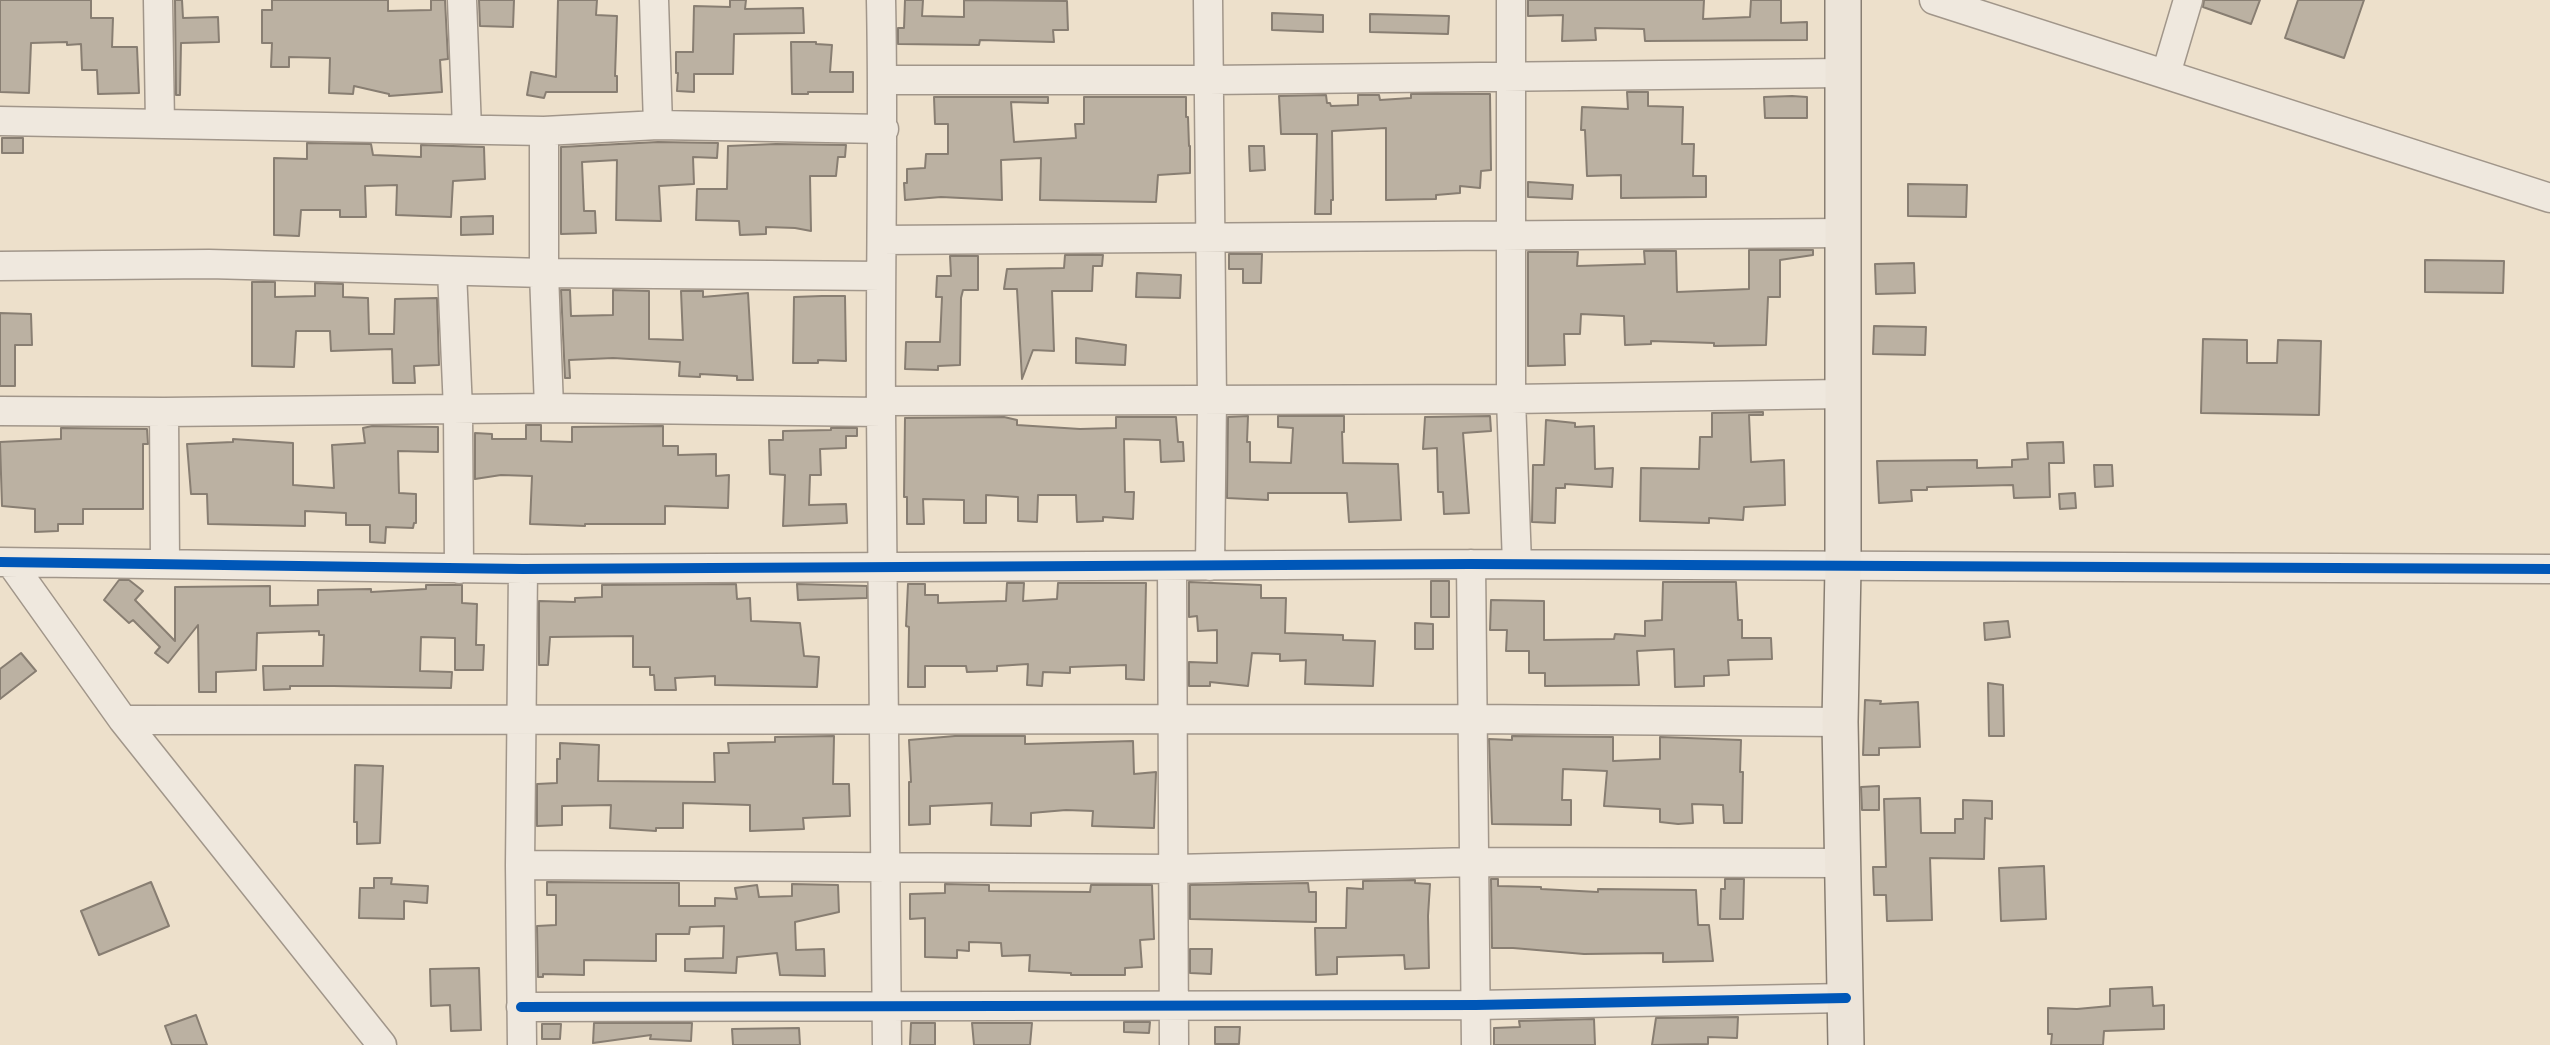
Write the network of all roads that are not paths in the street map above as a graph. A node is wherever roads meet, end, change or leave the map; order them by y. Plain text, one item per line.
1 (158, 0) edge
2 (462, 0) edge
3 (654, 0) edge
4 (881, 0) edge
5 (1208, 0) edge
6 (1511, 0) edge
7 (1843, 0) edge
8 (1934, 0) edge
9 (2188, 0) edge
10 (1842, 73) junction
11 (2166, 74) junction
12 (1513, 76) junction
13 (883, 80) junction
14 (1209, 80) junction
15 (0, 121) edge
16 (160, 123) junction
17 (657, 125) junction
18 (467, 128) junction
19 (884, 128) junction
20 (544, 131) junction
21 (2550, 198) edge
22 (1844, 233) junction
23 (1510, 234) junction
24 (1211, 238) junction
25 (882, 240) junction
26 (0, 266) edge
27 (452, 271) junction
28 (544, 273) junction
29 (881, 276) junction
30 (1843, 394) junction
31 (1511, 399) junction
32 (1212, 400) junction
33 (881, 406) junction
34 (549, 408) junction
35 (458, 410) junction
36 (0, 411) edge
37 (164, 412) junction
38 (5, 563) edge
39 (165, 563) junction
40 (1471, 564) junction
41 (1517, 565) junction
42 (1172, 566) junction
43 (1210, 566) junction
44 (1843, 567) junction
45 (885, 568) junction
46 (459, 569) junction
47 (523, 569) junction
48 (2550, 569) edge
49 (1472, 719) junction
50 (123, 720) junction
51 (1172, 720) junction
52 (521, 721) junction
53 (883, 721) junction
54 (1840, 722) junction
55 (1475, 862) junction
56 (1843, 863) junction
57 (520, 865) junction
58 (887, 867) junction
59 (1174, 869) junction
60 (1846, 999) junction
61 (1476, 1005) junction
62 (1174, 1006) junction
63 (521, 1007) junction
64 (887, 1007) junction
65 (383, 1045) edge
66 (522, 1045) edge
67 (887, 1045) edge
68 (1174, 1045) edge
69 (1476, 1045) edge
70 (1846, 1045) edge

1 - 16 street
2 - 18 street
3 - 17 street
4 - 13 street
5 - 14 street
6 - 12 street
7 - 10 main road
8 - 11 street
9 - 11 street
10 - 12 street
10 - 22 main road
11 - 21 street
12 - 14 street
12 - 23 street
13 - 14 street
13 - 19 street
14 - 24 street
15 - 16 street
16 - 18 street
17 - 19 street
17 - 20 street
18 - 20 street
19 - 25 street
20 - 28 street
22 - 23 street
22 - 30 main road
23 - 24 street
23 - 31 street
24 - 25 street
24 - 32 street
25 - 29 street
26 - 27 street
27 - 28 street
27 - 35 street
28 - 29 street
28 - 34 street
29 - 33 street
30 - 31 street
30 - 44 main road
31 - 32 street
31 - 41 street
32 - 33 street
32 - 43 street
33 - 34 street
33 - 45 street
34 - 35 street
35 - 37 street
35 - 46 street
36 - 37 street
37 - 39 street
38 - 39 street
38 - 50 street
39 - 46 street
40 - 41 street
40 - 43 street
40 - 49 street
41 - 44 street
42 - 43 street
42 - 45 street
42 - 51 street
44 - 48 street
44 - 54 main road
45 - 47 street
45 - 53 street
46 - 47 street
47 - 52 street
49 - 51 street
49 - 54 street
49 - 55 street
50 - 52 street
50 - 65 street
51 - 53 street
51 - 59 street
52 - 53 street
52 - 57 street
53 - 58 street
54 - 56 main road
55 - 56 street
55 - 59 street
55 - 61 street
56 - 60 main road
57 - 58 street
57 - 63 street
58 - 59 street
58 - 64 street
59 - 62 street
60 - 61 street
60 - 70 main road
61 - 62 street
61 - 69 street
62 - 64 street
62 - 68 street
63 - 64 street
63 - 66 street
64 - 67 street

